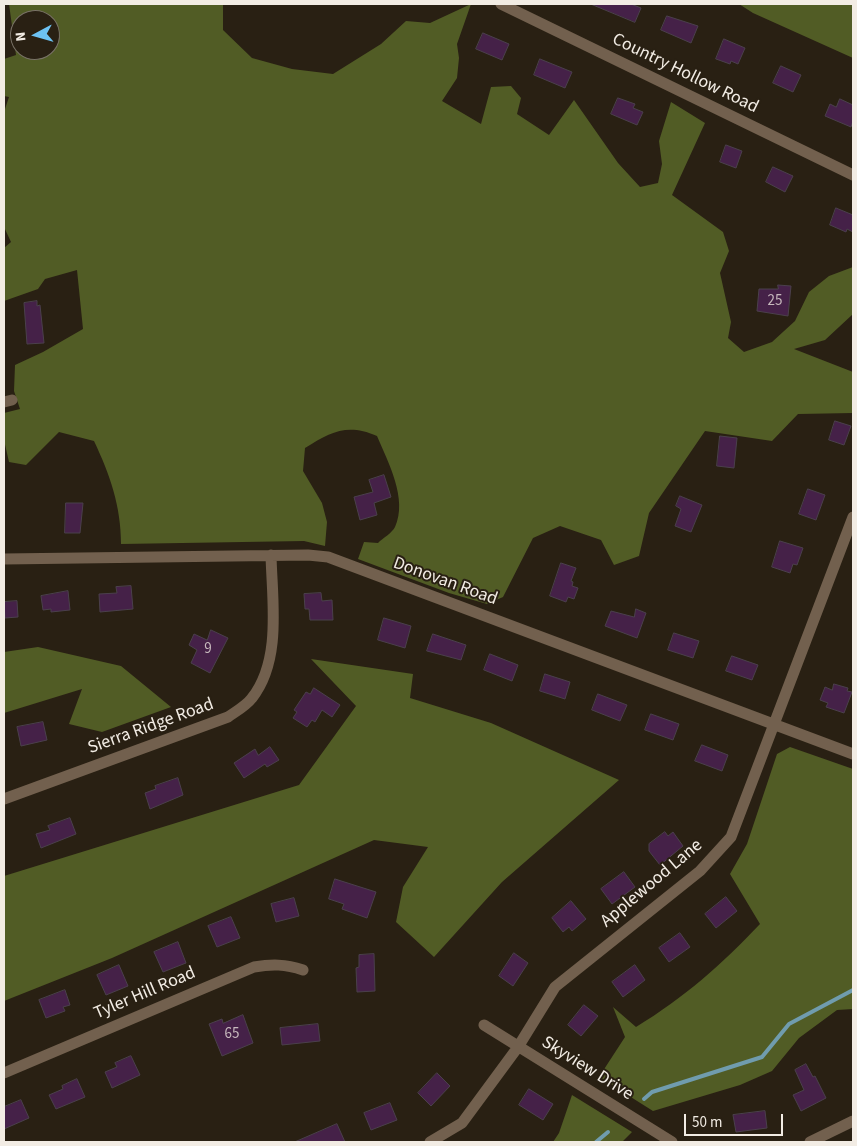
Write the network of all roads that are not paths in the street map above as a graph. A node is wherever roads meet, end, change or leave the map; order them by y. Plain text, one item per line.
1 (501, 4) edge
2 (853, 175) edge
3 (852, 523) edge
4 (272, 555) junction
5 (4, 559) edge
6 (774, 724) junction
7 (853, 754) edge
8 (4, 799) edge
9 (303, 970) dead end
10 (484, 1025) dead end
11 (518, 1047) junction
12 (4, 1073) edge
13 (853, 1121) edge
14 (430, 1142) edge
15 (672, 1142) edge
16 (810, 1142) edge

1 - 2 street, Country Hollow Road
3 - 6 street, Applewood Lane
4 - 5 street, Donovan Road
4 - 6 street, Donovan Road
4 - 8 street, Sierra Ridge Road
6 - 7 street, Donovan Road
6 - 11 street, Applewood Lane
9 - 12 street, Tyler Hill Road
10 - 11 street, Skyview Drive
11 - 14 street, Applewood Lane
11 - 15 street, Skyview Drive
13 - 16 street

